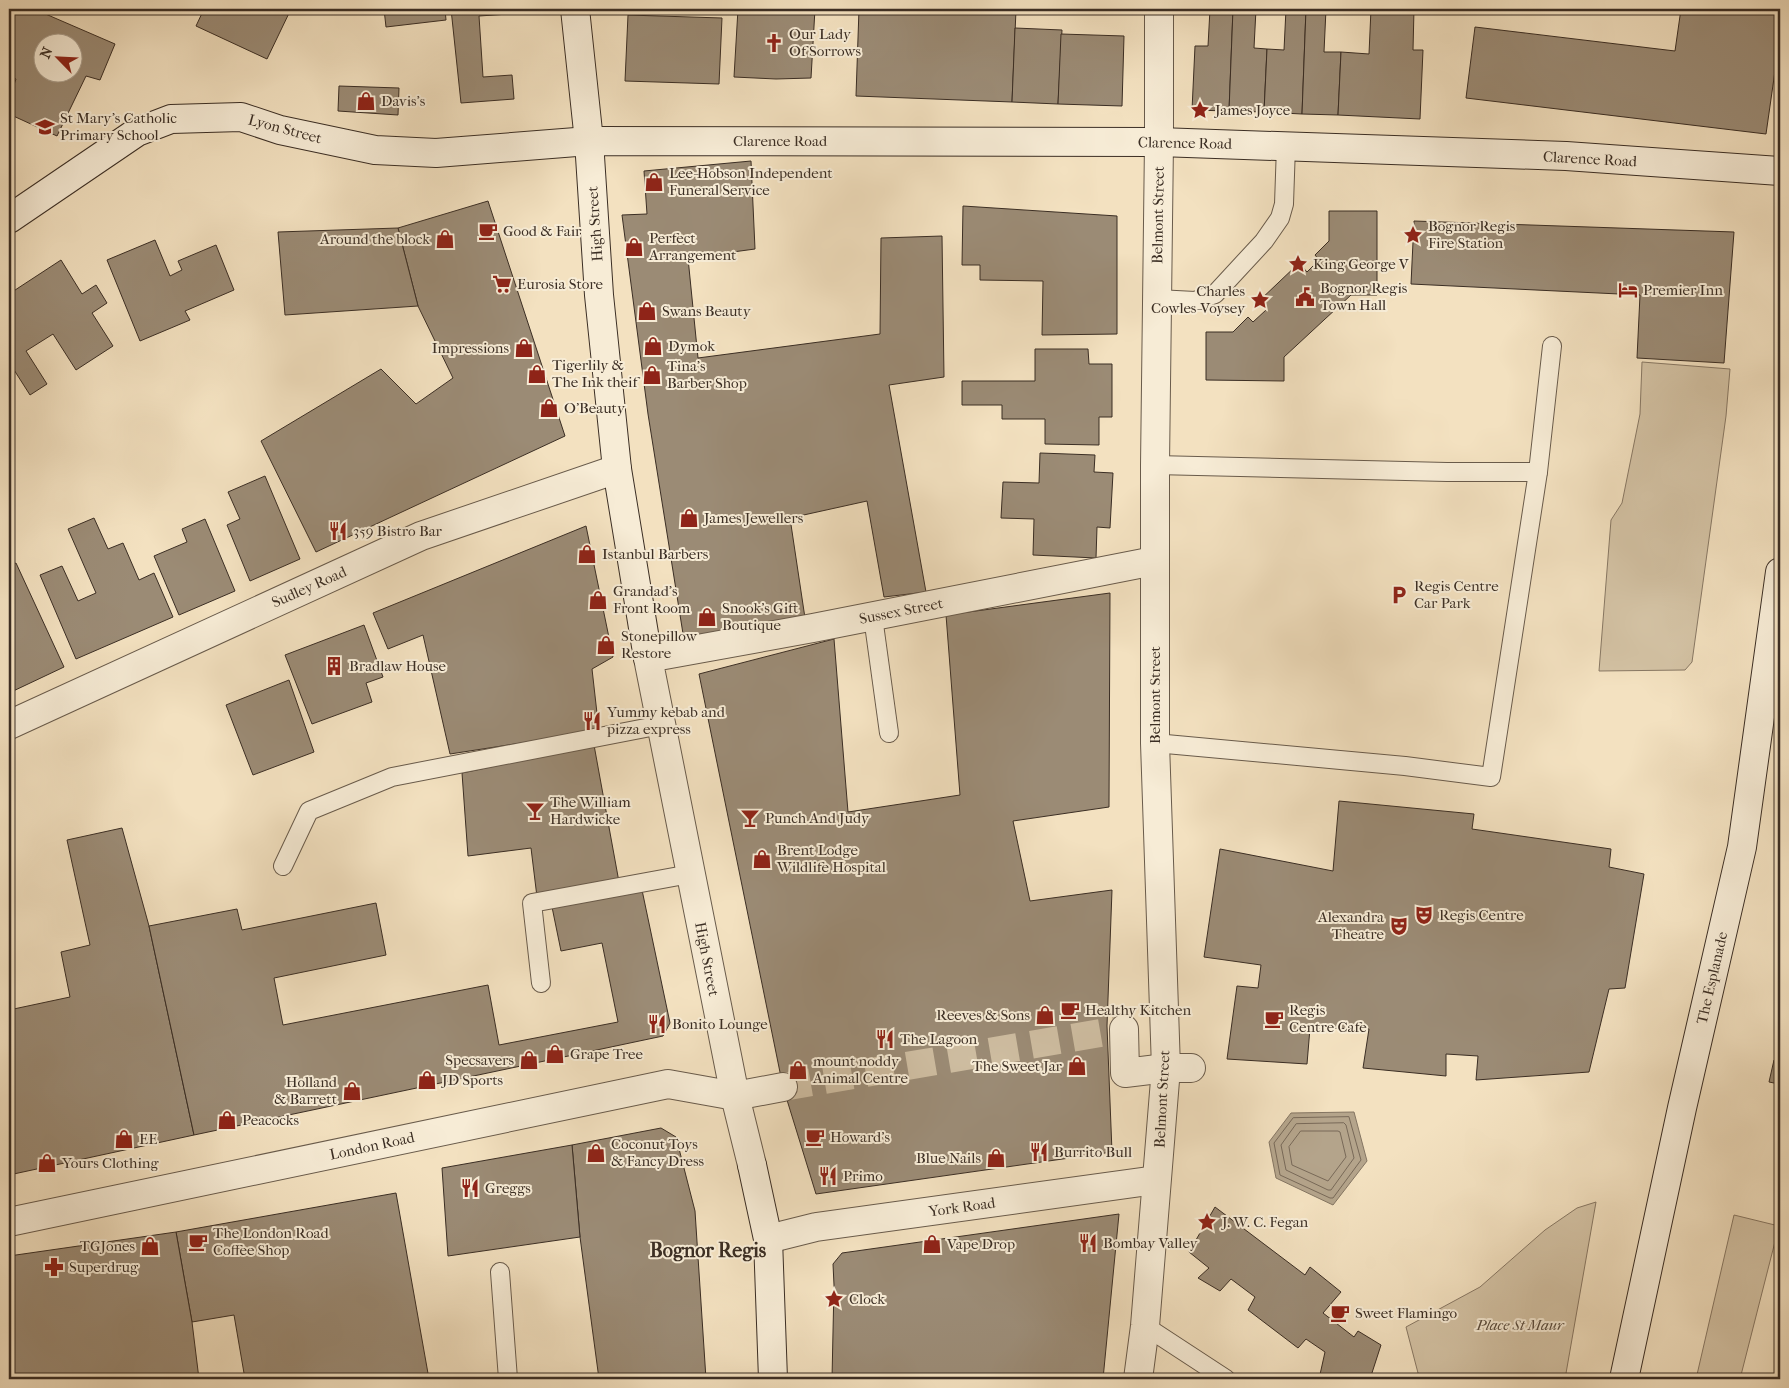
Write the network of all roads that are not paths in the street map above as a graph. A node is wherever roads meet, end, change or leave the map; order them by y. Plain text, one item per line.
1 (575, 9) edge
2 (1159, 9) edge
3 (589, 141) junction
4 (1159, 142) junction
5 (1286, 146) junction
6 (1780, 171) edge
7 (9, 219) edge
8 (1157, 299) junction
9 (1552, 346) dead end
10 (1154, 466) junction
11 (617, 469) junction
12 (1538, 472) junction
13 (1154, 561) junction
14 (1780, 572) edge
15 (873, 617) junction
16 (648, 658) junction
17 (9, 724) edge
18 (661, 725) junction
19 (889, 733) dead end
20 (1155, 743) junction
21 (283, 866) dead end
22 (690, 874) junction
23 (541, 983) dead end
24 (1124, 1029) dead end
25 (1179, 1068) junction
26 (783, 1088) tunnel mouth
27 (735, 1096) junction
28 (1156, 1180) junction
29 (9, 1222) edge
30 (768, 1239) junction
31 (500, 1272) dead end
32 (1146, 1326) junction
33 (508, 1379) edge
34 (773, 1379) edge
35 (1138, 1379) edge
36 (1226, 1379) edge
37 (1624, 1379) edge

1 - 3 street, High Street
2 - 4 street, Belmont Street
3 - 4 street, Clarence Road
3 - 7 street, Lyon Street
3 - 11 street, High Street
4 - 5 street, Clarence Road
4 - 8 street, Belmont Street
5 - 6 street, Clarence Road
5 - 8 lane
8 - 10 street, Belmont Street
9 - 12 lane
10 - 12 lane
10 - 13 street, Belmont Street
11 - 16 street, High Street
11 - 17 street, Sudley Road
12 - 20 lane
13 - 15 street, Sussex Street
13 - 20 street, Belmont Street
14 - 37 street, The Esplanade
15 - 16 street, Sussex Street
15 - 19 lane
16 - 18 street, High Street
18 - 21 lane
18 - 22 street, High Street
20 - 25 street, Belmont Street
22 - 23 lane
22 - 27 street, High Street
24 - 25 street
25 - 28 street, Belmont Street
26 - 27 street, London Road
27 - 29 street, London Road
27 - 30 street, High Street
28 - 30 street, York Road
28 - 32 street, Belmont Street
30 - 34 street, High Street
31 - 33 lane
32 - 35 street, Belmont Street
32 - 36 lane

